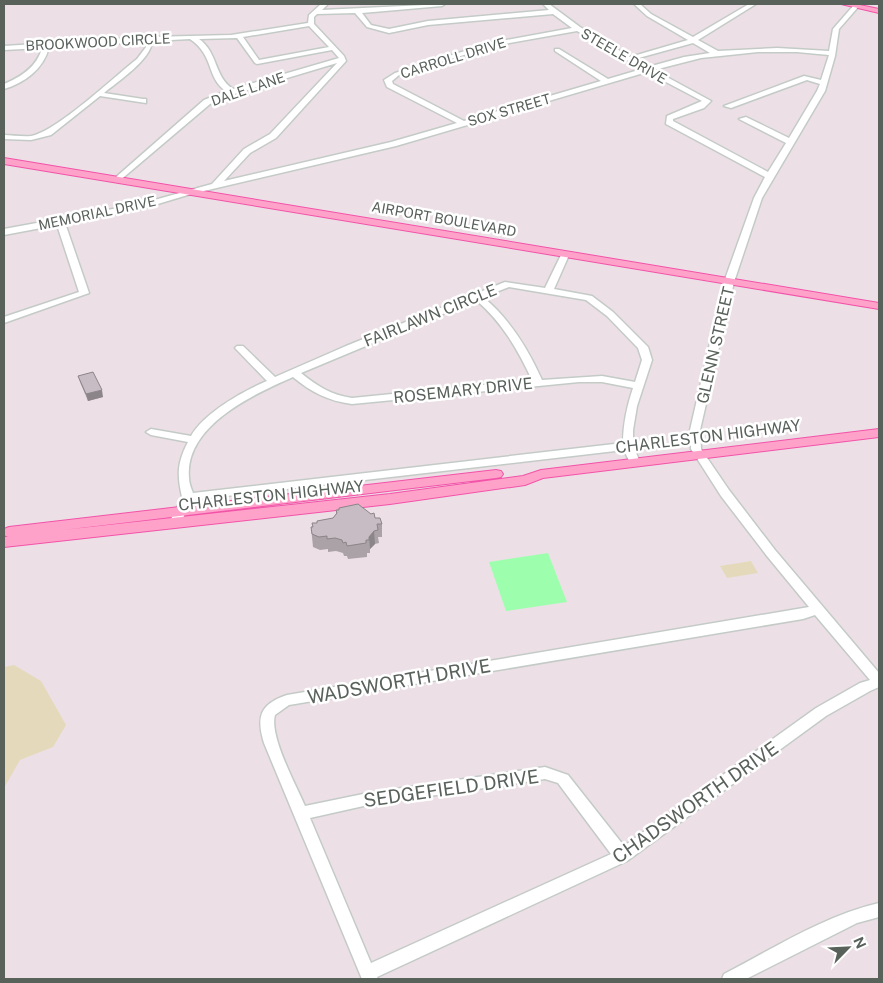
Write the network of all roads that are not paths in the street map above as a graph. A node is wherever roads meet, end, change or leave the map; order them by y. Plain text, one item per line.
1 (314, 4) edge
2 (442, 4) edge
3 (546, 4) edge
4 (637, 4) edge
5 (753, 4) edge
6 (845, 4) edge
7 (324, 5) edge
8 (856, 6) junction
9 (357, 11) junction
10 (879, 11) edge
11 (314, 12) junction
12 (554, 12) junction
13 (310, 24) junction
14 (578, 29) junction
15 (239, 36) junction
16 (191, 38) junction
17 (149, 39) junction
18 (694, 40) junction
19 (46, 45) junction
20 (4, 48) edge
21 (333, 48) junction
22 (557, 50) dead end
23 (832, 53) junction
24 (716, 54) junction
25 (343, 59) junction
26 (629, 59) junction
27 (647, 70) junction
28 (608, 82) junction
29 (824, 82) junction
30 (4, 87) edge
31 (232, 92) junction
32 (98, 94) junction
33 (143, 101) dead end
34 (728, 106) dead end
35 (742, 119) dead end
36 (464, 124) junction
37 (4, 137) edge
38 (790, 142) junction
39 (4, 161) edge
40 (769, 176) junction
41 (118, 180) junction
42 (215, 186) junction
43 (189, 192) junction
44 (60, 222) junction
45 (4, 232) edge
46 (566, 255) junction
47 (729, 282) junction
48 (549, 290) junction
49 (476, 296) junction
50 (879, 306) edge
51 (4, 320) edge
52 (240, 348) dead end
53 (295, 373) junction
54 (273, 381) junction
55 (538, 382) junction
56 (638, 386) junction
57 (151, 432) dead end
58 (879, 433) edge
59 (193, 440) junction
60 (628, 446) junction
61 (699, 454) junction
62 (635, 462) junction
63 (188, 497) junction
64 (179, 517) junction
65 (4, 532) edge
66 (4, 542) edge
67 (818, 609) junction
68 (879, 682) edge
69 (302, 814) junction
70 (622, 856) junction
71 (879, 910) edge
72 (369, 976) edge
73 (730, 979) edge

1 - 7 street
2 - 9 street
3 - 12 street, STEELE DRIVE
4 - 18 street
5 - 18 street
6 - 8 main road
7 - 11 street
8 - 10 main road
8 - 23 street, GLENN STREET
9 - 11 street
9 - 12 street
11 - 13 street
12 - 14 street, STEELE DRIVE
13 - 15 street, BROOKWOOD CIRCLE
13 - 21 street
14 - 26 street, STEELE DRIVE
14 - 36 street, CARROLL DRIVE
15 - 16 street, BROOKWOOD CIRCLE
15 - 21 street
16 - 17 street, BROOKWOOD CIRCLE
16 - 31 street, BROOKWOOD CIRCLE
17 - 19 street, BROOKWOOD CIRCLE
17 - 32 street
18 - 24 street
18 - 26 street
19 - 20 street, BROOKWOOD CIRCLE
19 - 30 street
21 - 25 street
22 - 28 street
23 - 24 street, SOX STREET
23 - 29 street, GLENN STREET
24 - 27 street, SOX STREET
25 - 31 street, DALE LANE
25 - 42 street
26 - 27 street, STEELE DRIVE
27 - 28 street, SOX STREET
27 - 40 street, STEELE DRIVE
28 - 36 street, SOX STREET
29 - 34 street
29 - 38 street, GLENN STREET
31 - 41 street, DALE LANE
32 - 33 street
32 - 37 street
35 - 38 street
36 - 42 street, SOX STREET
38 - 40 street, GLENN STREET
39 - 41 main road, AIRPORT BOULEVARD
40 - 47 street, GLENN STREET
41 - 43 main road, AIRPORT BOULEVARD
42 - 43 street, SOX STREET
43 - 44 street, MEMORIAL DRIVE
43 - 46 main road, AIRPORT BOULEVARD
44 - 45 street, MEMORIAL DRIVE
44 - 51 street
46 - 47 main road, AIRPORT BOULEVARD
46 - 48 street
47 - 50 main road, AIRPORT BOULEVARD
47 - 61 street, GLENN STREET
48 - 49 street, FAIRLAWN CIRCLE
48 - 56 street, FAIRLAWN CIRCLE
49 - 53 street, FAIRLAWN CIRCLE
49 - 55 street
52 - 54 street
53 - 54 street, FAIRLAWN CIRCLE
53 - 55 street, ROSEMARY DRIVE
54 - 59 street, FAIRLAWN CIRCLE
55 - 56 street, ROSEMARY DRIVE
56 - 60 street, FAIRLAWN CIRCLE
57 - 59 street
58 - 61 main road, CHARLESTON HIGHWAY
59 - 63 street, FAIRLAWN CIRCLE
60 - 62 street, FAIRLAWN CIRCLE
60 - 63 street, CHARLESTON HIGHWAY
61 - 62 main road, CHARLESTON HIGHWAY
61 - 67 street, GLENN STREET
62 - 64 main road, CHARLESTON HIGHWAY
63 - 64 street
64 - 65 main road, CHARLESTON HIGHWAY
64 - 66 main road, CHARLESTON HIGHWAY
67 - 68 street, GLENN STREET
67 - 69 street, WADSWORTH DRIVE
68 - 70 street, CHADSWORTH DRIVE
69 - 70 street, SEDGEFIELD DRIVE
69 - 72 street, WADSWORTH DRIVE
70 - 72 street, CHADSWORTH DRIVE
71 - 73 street

